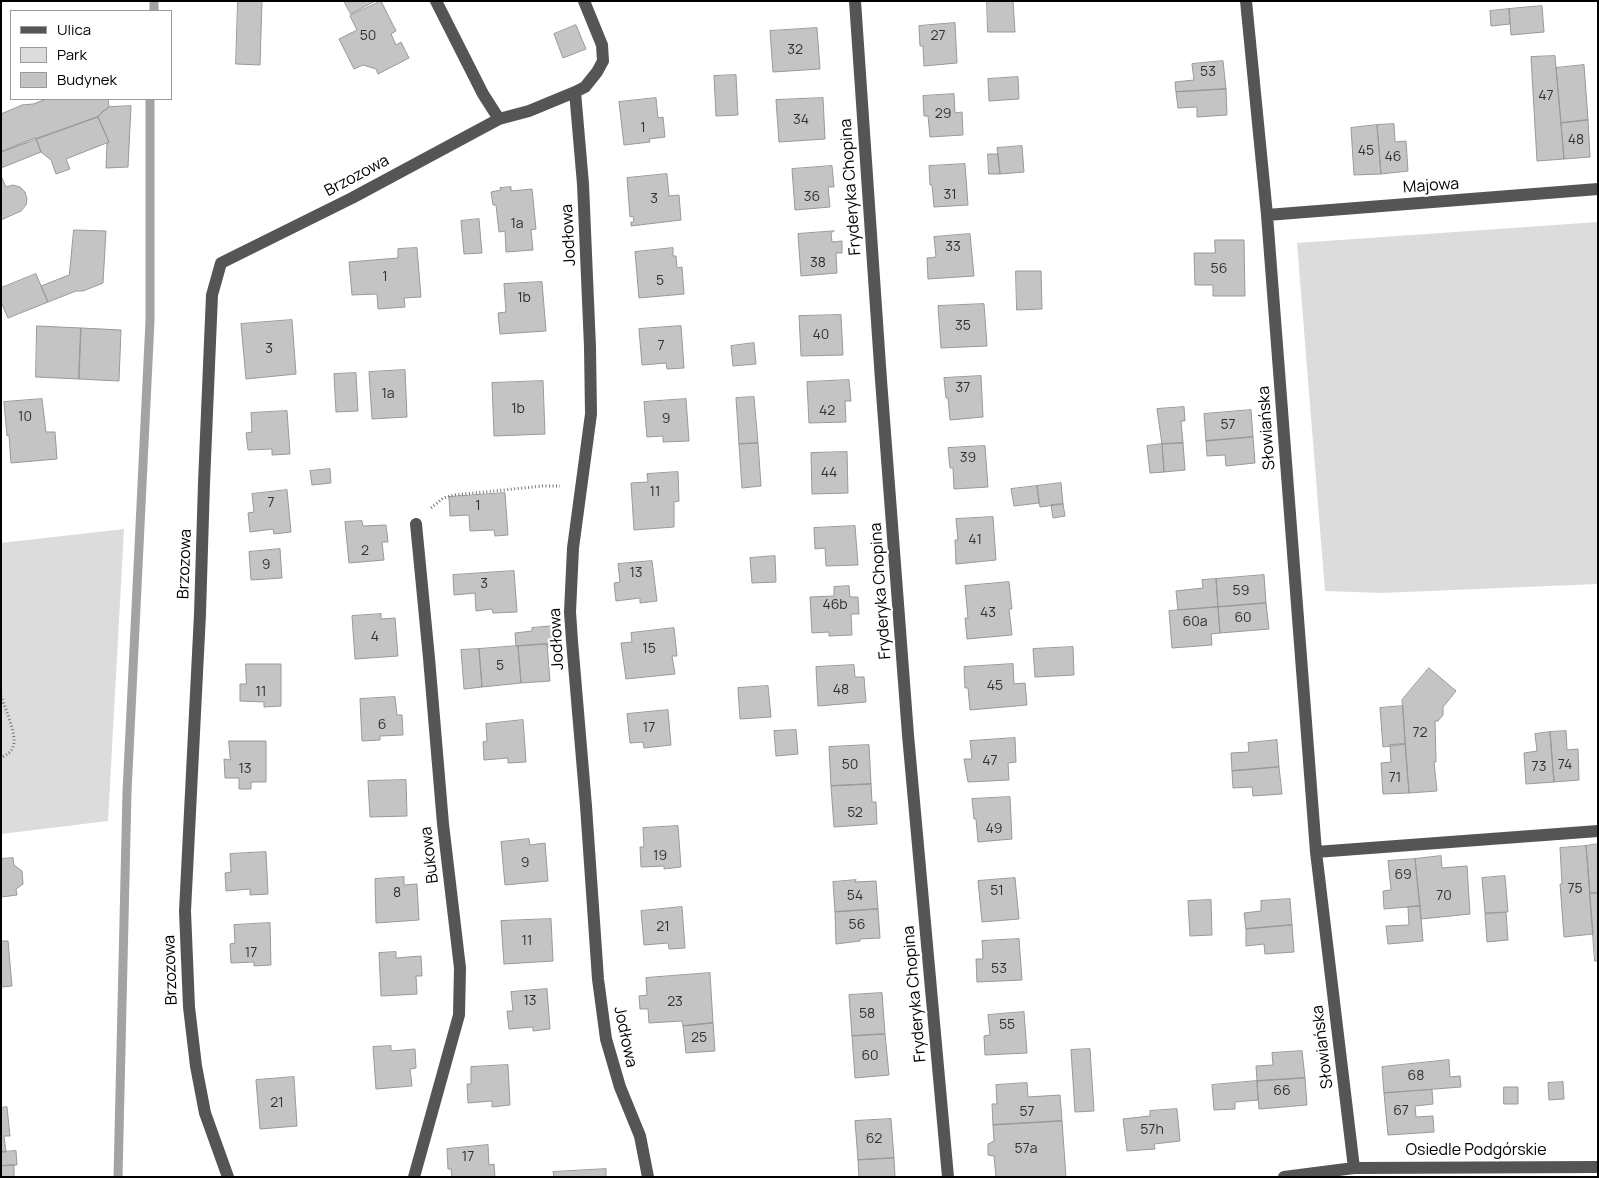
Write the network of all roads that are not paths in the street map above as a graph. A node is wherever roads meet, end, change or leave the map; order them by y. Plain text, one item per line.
1 (436, 1) edge
2 (584, 1) edge
3 (855, 1) edge
4 (1246, 1) edge
5 (575, 92) junction
6 (500, 119) junction
7 (1598, 189) edge
8 (1267, 215) junction
9 (416, 524) road end
10 (1598, 831) edge
11 (1316, 852) junction
12 (1598, 1167) edge
13 (1354, 1168) junction
14 (228, 1177) edge
15 (414, 1177) edge
16 (648, 1177) edge
17 (948, 1177) edge
18 (1284, 1177) edge

1 - 6 street
2 - 5 street, Brzozowa
3 - 17 street, Fryderyka Chopina
4 - 8 street, Słowiańska
5 - 6 street, Brzozowa
5 - 16 street, Jodłowa
6 - 14 street, Brzozowa
7 - 8 street, Majowa
8 - 11 street, Słowiańska
9 - 15 street, Bukowa
10 - 11 street
11 - 13 street, Słowiańska
12 - 13 street, Osiedle Podgórskie
13 - 18 street

